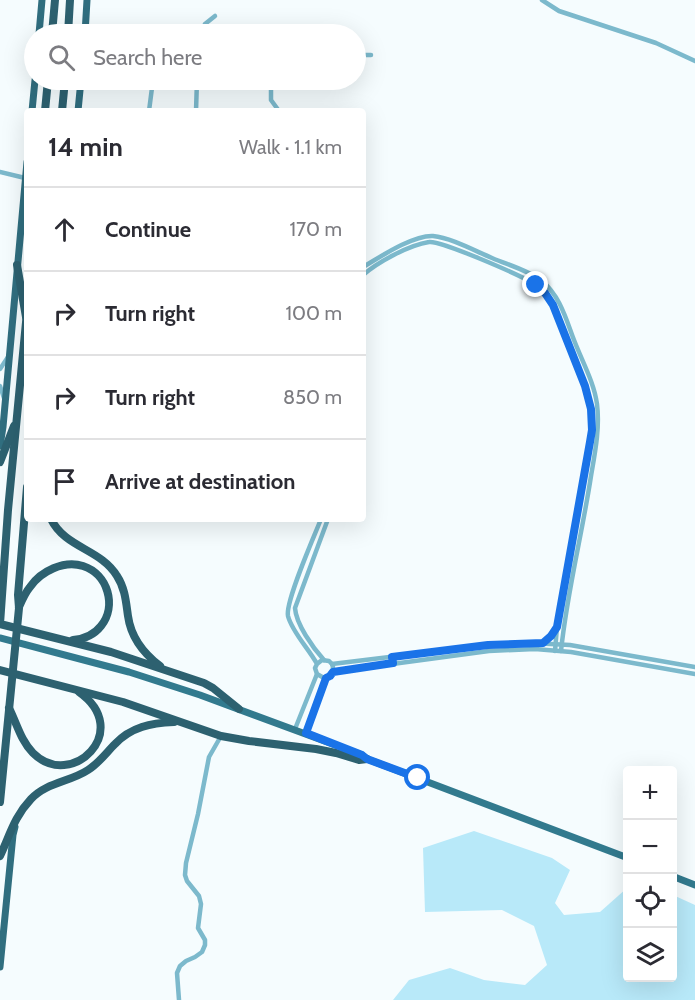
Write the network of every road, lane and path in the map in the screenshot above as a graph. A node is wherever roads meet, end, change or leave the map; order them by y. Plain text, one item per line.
1 (42, 0) edge
2 (87, 0) edge
3 (542, 0) edge
4 (54, 2) edge
5 (71, 2) edge
6 (216, 16) dead end
7 (40, 24) edge
8 (53, 24) edge
9 (69, 24) edge
10 (86, 24) edge
11 (205, 24) edge
12 (366, 55) edge
13 (371, 55) dead end
14 (695, 61) edge
15 (34, 90) edge
16 (47, 90) edge
17 (64, 90) edge
18 (80, 90) edge
19 (152, 90) edge
20 (197, 90) edge
21 (271, 90) edge
22 (32, 108) edge
23 (44, 108) edge
24 (63, 108) edge
25 (78, 108) edge
26 (149, 108) edge
27 (196, 108) edge
28 (277, 108) edge
29 (0, 172) edge
30 (24, 178) edge
31 (24, 189) edge
32 (17, 265) junction
33 (366, 265) edge
34 (366, 272) edge
35 (24, 307) edge
36 (24, 341) edge
37 (9, 355) junction
38 (0, 369) edge
39 (0, 386) edge
40 (5, 400) junction
41 (17, 419) junction
42 (0, 446) edge
43 (0, 462) edge
44 (24, 522) edge
45 (53, 522) edge
46 (320, 522) edge
47 (327, 522) edge
48 (315, 536) junction
49 (321, 539) junction
50 (1, 582) edge
51 (296, 584) junction
52 (302, 587) junction
53 (1, 608) edge
54 (18, 612) junction
55 (0, 624) edge
56 (557, 627) junction
57 (563, 633) junction
58 (0, 638) edge
59 (67, 640) junction
60 (543, 643) junction
61 (555, 644) junction
62 (562, 644) junction
63 (570, 645) junction
64 (555, 651) junction
65 (561, 651) junction
66 (392, 657) junction
67 (324, 660) junction
68 (393, 663) junction
69 (317, 664) junction
70 (332, 664) junction
71 (695, 667) edge
72 (0, 670) edge
73 (166, 670) junction
74 (333, 672) junction
75 (317, 674) junction
76 (695, 674) edge
77 (326, 678) junction
78 (75, 690) junction
79 (9, 707) junction
80 (239, 709) junction
81 (177, 722) junction
82 (295, 729) junction
83 (306, 733) junction
84 (221, 736) junction
85 (367, 759) junction
86 (0, 802) edge
87 (18, 817) junction
88 (0, 856) edge
89 (623, 856) edge
90 (677, 878) edge
91 (695, 885) edge
92 (0, 967) edge
93 (179, 1000) edge

1 - 7 highway
2 - 10 highway
3 - 14 street
4 - 8 highway
5 - 9 highway
6 - 11 street
12 - 13 street
15 - 22 highway
16 - 23 highway
17 - 24 highway
18 - 25 highway
19 - 26 street
20 - 27 street
21 - 28 street
29 - 30 street
31 - 32 highway
32 - 35 highway
32 - 37 highway
33 - 57 street
34 - 56 street
36 - 41 highway
37 - 38 street
37 - 40 highway
39 - 40 street
40 - 42 highway
41 - 43 highway
41 - 50 highway
44 - 54 highway
45 - 73 highway
46 - 48 street
47 - 49 street
48 - 49 street
48 - 51 street
49 - 52 street
50 - 53 highway
51 - 52 street
51 - 69 street
52 - 67 street
53 - 55 highway
54 - 59 highway
54 - 79 highway
55 - 59 highway
56 - 60 street
56 - 61 street
57 - 62 street
57 - 63 street
58 - 80 main road
59 - 73 highway
60 - 61 street
60 - 66 street
61 - 62 street
61 - 64 street
62 - 63 street
62 - 65 street
63 - 71 street
64 - 65 street
64 - 68 street
65 - 76 street
66 - 68 street
66 - 70 street
67 - 69 street
67 - 70 street
68 - 74 street
69 - 75 street
70 - 74 street
72 - 78 highway
73 - 80 highway
74 - 77 street
75 - 77 street
75 - 82 street
77 - 83 street
78 - 79 highway
78 - 81 highway
79 - 86 highway
80 - 82 main road
81 - 84 highway
81 - 87 highway
82 - 83 main road
83 - 85 main road
84 - 85 highway
84 - 93 street
85 - 89 main road
87 - 88 highway
87 - 92 highway
90 - 91 main road

